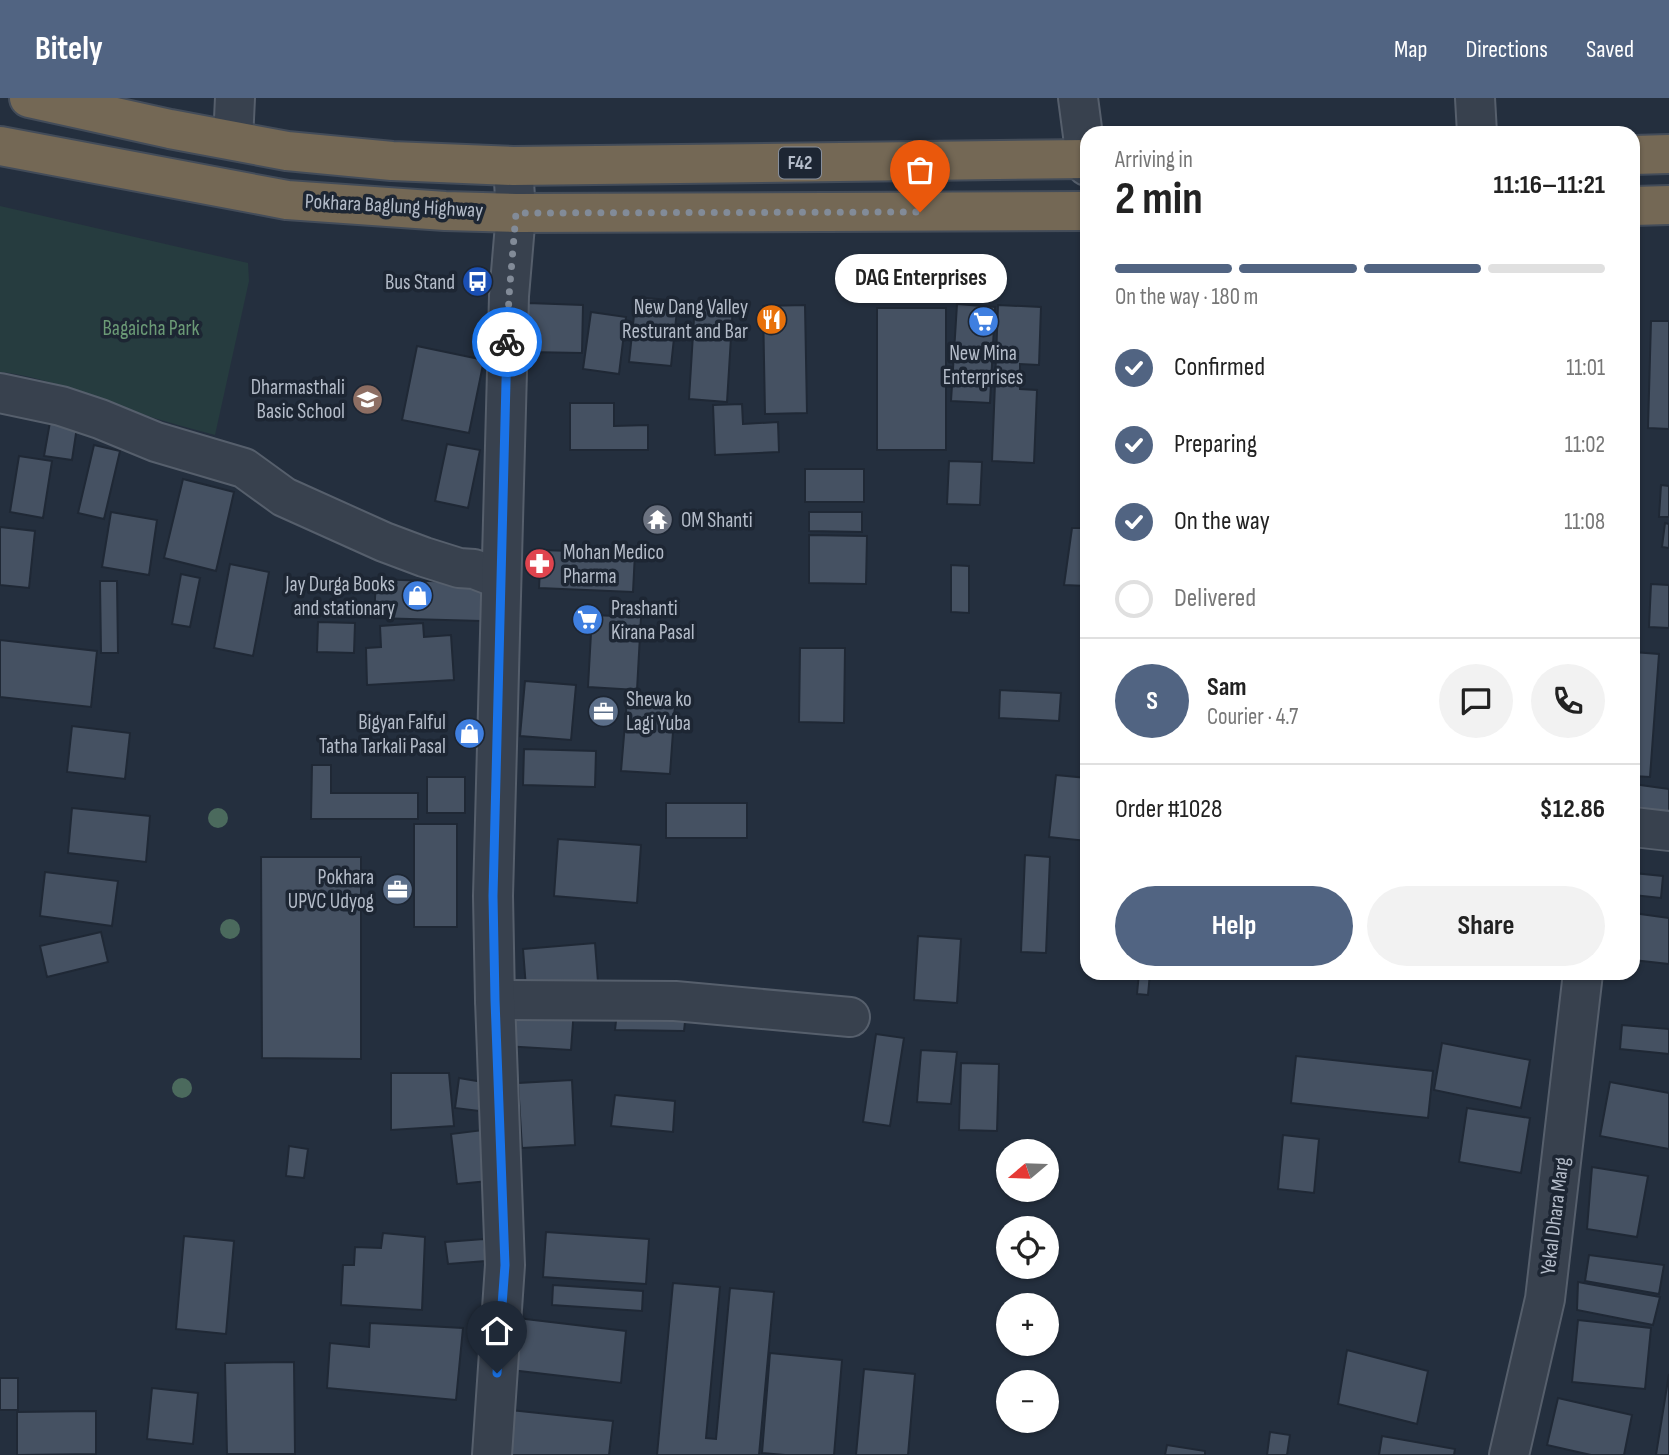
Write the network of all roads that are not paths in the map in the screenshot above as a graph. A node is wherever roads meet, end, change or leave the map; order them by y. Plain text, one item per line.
1 (29, 98) edge
2 (235, 98) edge
3 (1078, 98) edge
4 (1475, 98) edge
5 (1082, 126) edge
6 (1477, 126) edge
7 (233, 140) junction
8 (0, 146) edge
9 (1669, 154) edge
10 (1640, 155) edge
11 (1080, 159) edge
12 (513, 166) junction
13 (1669, 205) edge
14 (1640, 206) edge
15 (1080, 211) edge
16 (516, 213) junction
17 (0, 393) edge
18 (500, 579) junction
19 (1640, 828) edge
20 (1669, 831) edge
21 (1582, 980) edge
22 (495, 1000) junction
23 (850, 1017) dead end
24 (492, 1455) edge
25 (1508, 1455) edge

1 - 7 highway, F42
2 - 7 street
3 - 5 street
4 - 6 street
7 - 12 highway, F42
8 - 16 highway, Pokhara Baglung Highway
9 - 10 highway
11 - 12 highway, F42
12 - 16 street
13 - 14 highway
15 - 16 highway, Pokhara Baglung Highway
16 - 18 street
17 - 18 street
18 - 22 street
19 - 20 street
21 - 25 street, Yekal Dhara Marg
22 - 23 street
22 - 24 street

